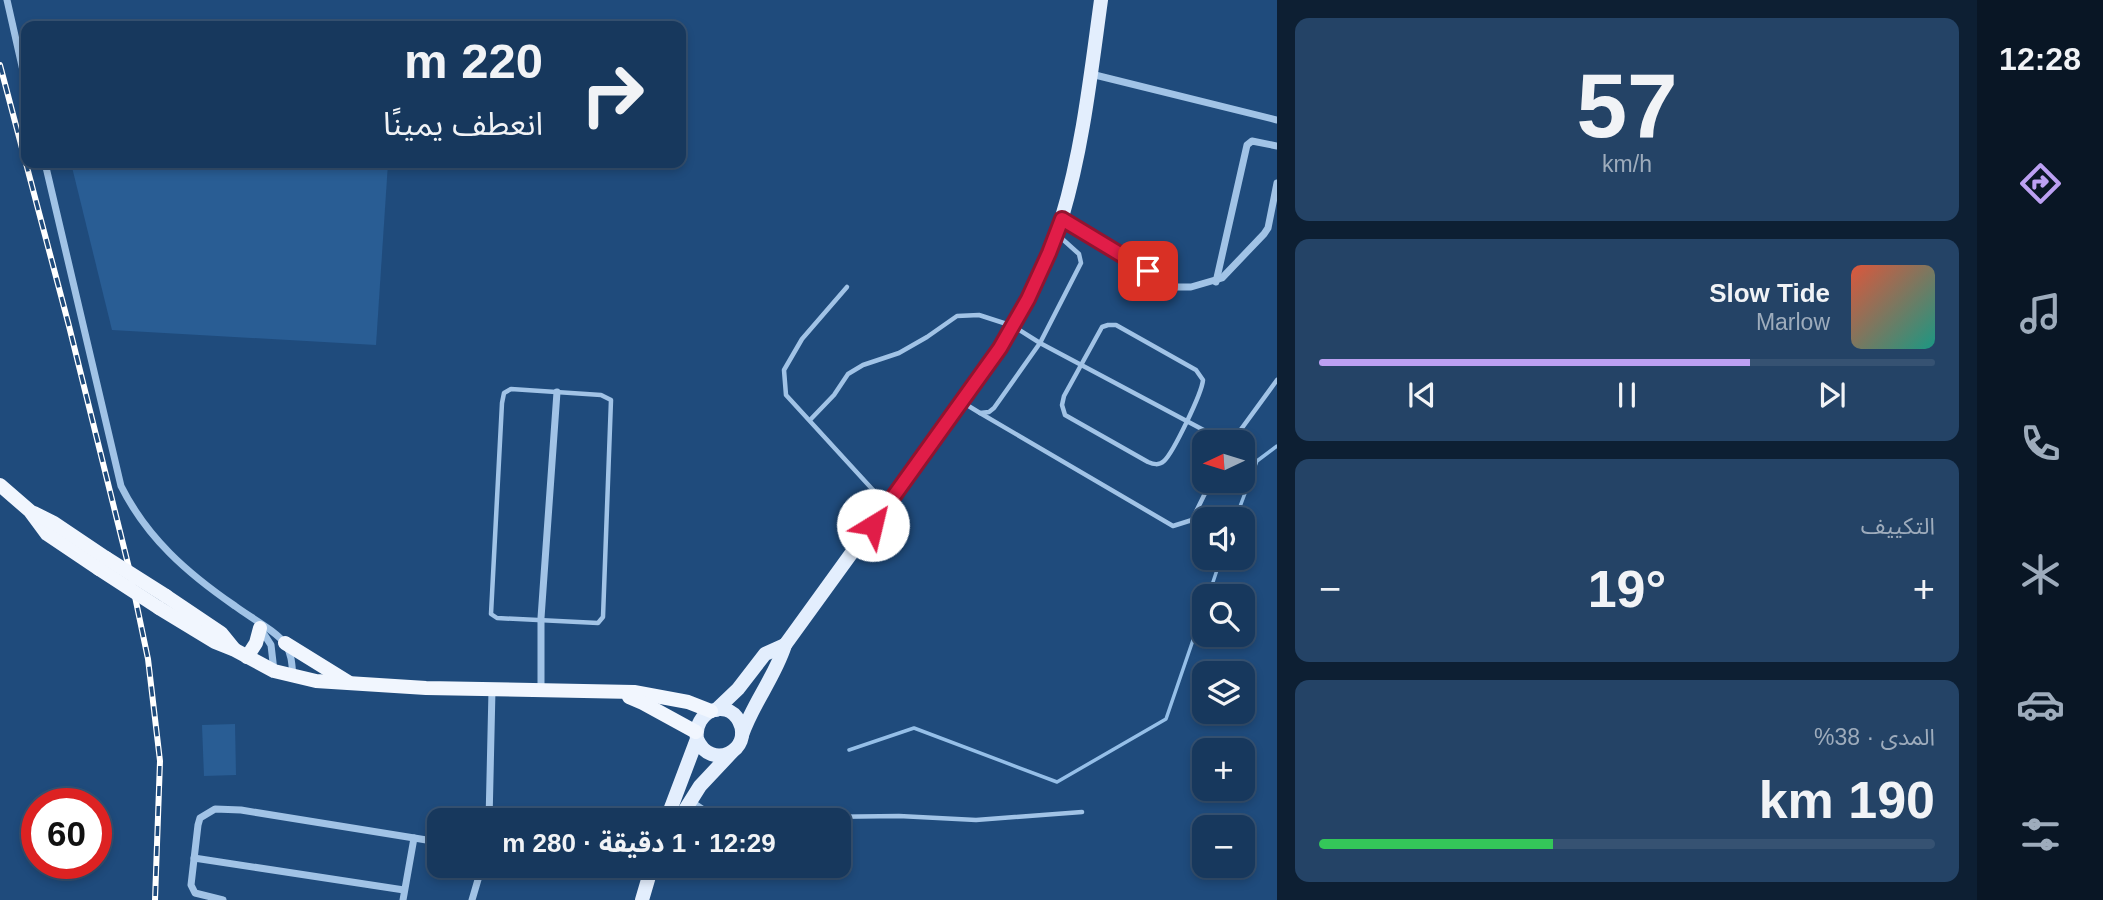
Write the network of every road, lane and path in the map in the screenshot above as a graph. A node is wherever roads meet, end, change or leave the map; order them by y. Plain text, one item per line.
1 (6, 0) edge
2 (1101, 0) edge
3 (21, 62) edge
4 (1090, 74) junction
5 (1277, 120) edge
6 (1277, 146) edge
7 (46, 168) edge
8 (1277, 183) edge
9 (1062, 219) junction
10 (1056, 234) junction
11 (1216, 282) junction
12 (847, 287) dead end
13 (1013, 326) junction
14 (1040, 343) junction
15 (1082, 366) junction
16 (1277, 380) edge
17 (557, 392) junction
18 (962, 401) junction
19 (980, 413) junction
20 (810, 420) junction
21 (1187, 421) junction
22 (1204, 430) edge
23 (1239, 430) edge
24 (0, 485) edge
25 (1205, 494) edge
26 (887, 505) junction
27 (541, 618) junction
28 (256, 624) junction
29 (285, 643) junction
30 (785, 645) junction
31 (241, 653) junction
32 (274, 671) junction
33 (293, 677) junction
34 (352, 685) junction
35 (492, 690) junction
36 (541, 691) junction
37 (614, 692) junction
38 (714, 710) junction
39 (696, 735) junction
40 (742, 735) junction
41 (734, 750) junction
42 (690, 800) junction
43 (489, 808) edge
44 (671, 808) edge
45 (685, 808) edge
46 (703, 808) edge
47 (1082, 812) dead end
48 (851, 817) edge
49 (414, 838) junction
50 (427, 840) edge
51 (194, 858) junction
52 (478, 878) edge
53 (648, 878) edge
54 (404, 890) junction
55 (223, 900) edge
56 (403, 900) edge
57 (471, 900) edge
58 (642, 900) edge

1 - 3 street
2 - 4 main road
4 - 5 street
4 - 9 main road
6 - 11 street
7 - 28 street
8 - 11 street
9 - 10 main road
9 - 11 street
10 - 13 main road
10 - 14 lane
12 - 20 lane
13 - 14 lane
13 - 18 main road
13 - 20 lane
14 - 15 lane
14 - 19 lane
15 - 21 lane
15 - 21 lane
15 - 21 lane
16 - 23 lane
17 - 27 street
17 - 27 lane
17 - 27 lane
18 - 19 lane
18 - 26 main road
19 - 25 lane
20 - 26 lane
21 - 22 lane
24 - 31 highway, bridge
26 - 30 main road
27 - 36 street
28 - 29 street
28 - 31 highway
28 - 32 street
29 - 33 street
29 - 34 highway
30 - 38 main road
30 - 40 main road
31 - 32 highway
32 - 33 highway
33 - 34 highway
34 - 35 highway
35 - 36 highway
35 - 43 street
36 - 37 highway
37 - 38 highway
37 - 39 highway
38 - 39 main road
38 - 40 main road
39 - 41 main road
39 - 44 main road
40 - 41 main road
41 - 42 main road
42 - 45 main road
42 - 46 lane
47 - 48 lane
49 - 50 street
49 - 51 street
49 - 54 street
51 - 54 street
51 - 55 street
52 - 57 street
53 - 58 main road
54 - 56 street

